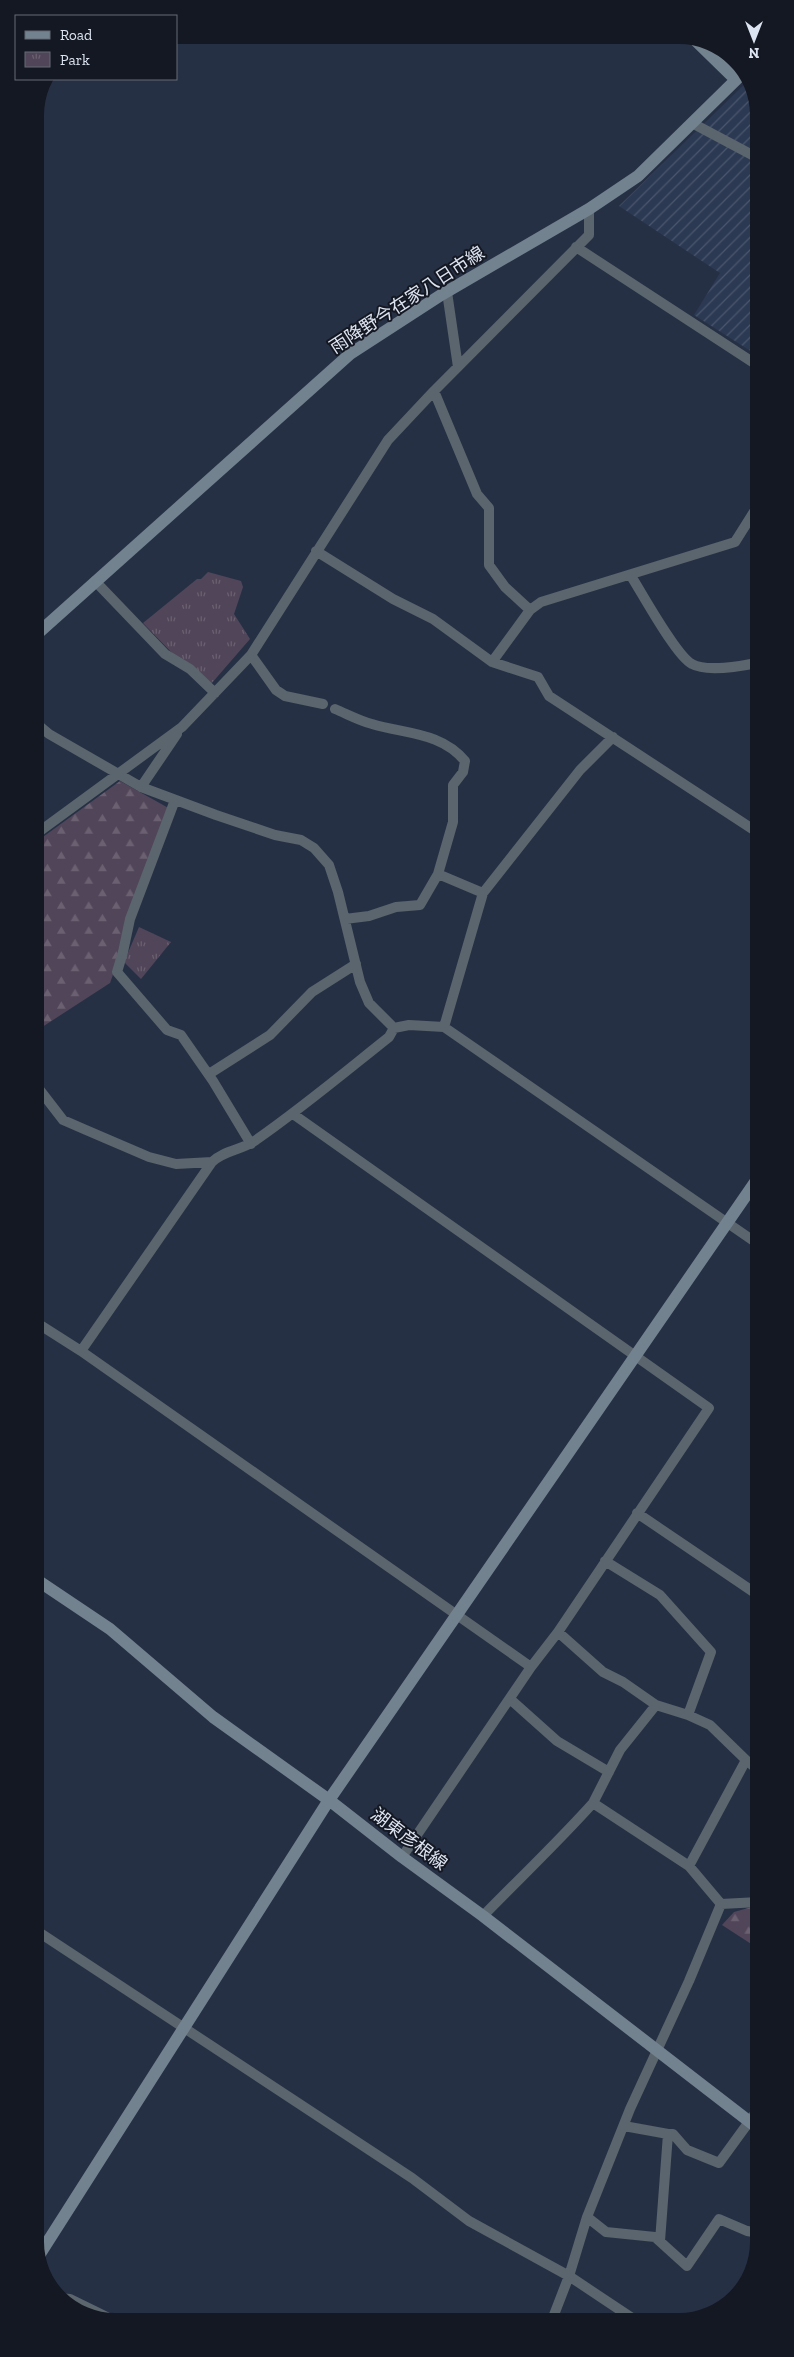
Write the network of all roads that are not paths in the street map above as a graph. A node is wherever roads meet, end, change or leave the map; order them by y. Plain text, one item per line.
1 (705, 49) edge
2 (737, 74) edge
3 (740, 76) edge
4 (692, 123) junction
5 (750, 154) edge
6 (589, 209) junction
7 (576, 248) junction
8 (447, 292) junction
9 (750, 360) edge
10 (458, 367) junction
11 (434, 391) junction
12 (750, 518) edge
13 (316, 551) junction
14 (631, 576) junction
15 (95, 581) junction
16 (530, 610) junction
17 (44, 628) edge
18 (251, 655) junction
19 (492, 662) junction
20 (750, 664) edge
21 (215, 693) junction
22 (323, 704) dead end
23 (335, 709) dead end
24 (182, 727) junction
25 (44, 730) edge
26 (613, 737) junction
27 (118, 774) junction
28 (141, 787) junction
29 (175, 800) junction
30 (750, 827) edge
31 (44, 828) edge
32 (438, 874) junction
33 (482, 894) junction
34 (345, 920) junction
35 (356, 964) junction
36 (444, 1027) junction
37 (394, 1028) junction
38 (209, 1074) junction
39 (44, 1095) edge
40 (293, 1114) junction
41 (251, 1144) junction
42 (212, 1162) junction
43 (750, 1190) edge
44 (728, 1224) junction
45 (750, 1239) edge
46 (44, 1328) edge
47 (81, 1351) junction
48 (636, 1356) junction
49 (638, 1513) junction
50 (604, 1561) junction
51 (44, 1585) edge
52 (750, 1590) edge
53 (456, 1613) junction
54 (558, 1632) junction
55 (531, 1667) junction
56 (510, 1699) junction
57 (656, 1705) junction
58 (688, 1715) junction
59 (746, 1760) junction
60 (750, 1763) edge
61 (609, 1772) junction
62 (329, 1800) junction
63 (593, 1803) junction
64 (402, 1857) junction
65 (689, 1866) junction
66 (750, 1902) edge
67 (721, 1904) junction
68 (483, 1916) junction
69 (44, 1936) edge
70 (182, 2027) junction
71 (657, 2049) junction
72 (750, 2122) edge
73 (624, 2126) junction
74 (750, 2129) edge
75 (668, 2134) junction
76 (587, 2217) junction
77 (750, 2232) edge
78 (660, 2241) junction
79 (44, 2247) edge
80 (569, 2276) junction
81 (555, 2313) edge
82 (624, 2313) edge

1 - 2 main road
3 - 4 main road, 雨降野今在家八日市線
4 - 5 street
4 - 6 main road, 雨降野今在家八日市線
6 - 7 street
6 - 8 main road, 雨降野今在家八日市線
7 - 9 street
7 - 10 street
8 - 10 street
8 - 15 main road, 雨降野今在家八日市線
10 - 11 street
11 - 13 street
11 - 16 street
12 - 14 street
13 - 18 street
13 - 19 street
14 - 16 street
14 - 20 street
15 - 17 main road, 雨降野今在家八日市線
15 - 21 street
16 - 19 street
18 - 21 street
18 - 22 street
19 - 26 street
21 - 24 street
23 - 32 street
24 - 27 street
24 - 28 street
25 - 27 street
26 - 30 street
26 - 33 street
27 - 28 street
27 - 31 street
28 - 29 street
29 - 34 street
29 - 38 street
32 - 33 street
32 - 34 street
33 - 36 street
34 - 35 street
35 - 37 street
35 - 38 street
36 - 37 street
36 - 44 street
37 - 40 street
38 - 41 street
39 - 42 street
40 - 41 street
40 - 48 street
41 - 42 street
42 - 47 street
43 - 44 main road
44 - 45 street
44 - 48 main road
46 - 47 street
47 - 53 street
48 - 49 street
48 - 53 main road
49 - 50 street
49 - 52 street
50 - 54 street
50 - 58 street
51 - 62 main road, 湖東彦根線
53 - 55 street
53 - 62 main road
54 - 55 street
54 - 57 street
55 - 56 street
56 - 61 street
56 - 64 street
57 - 58 street
57 - 61 street
58 - 59 street
59 - 60 street
59 - 65 street
61 - 63 street
62 - 64 main road, 湖東彦根線
62 - 70 main road
63 - 65 street
63 - 68 street
64 - 68 main road, 湖東彦根線
65 - 67 street
66 - 67 street
67 - 71 street
68 - 71 main road, 湖東彦根線
69 - 70 street
70 - 79 main road
70 - 80 street
71 - 72 main road, 湖東彦根線
71 - 73 street
73 - 75 street
73 - 76 street
74 - 75 street
75 - 78 street
76 - 78 street
76 - 80 street
77 - 78 street
80 - 81 street
80 - 82 street

